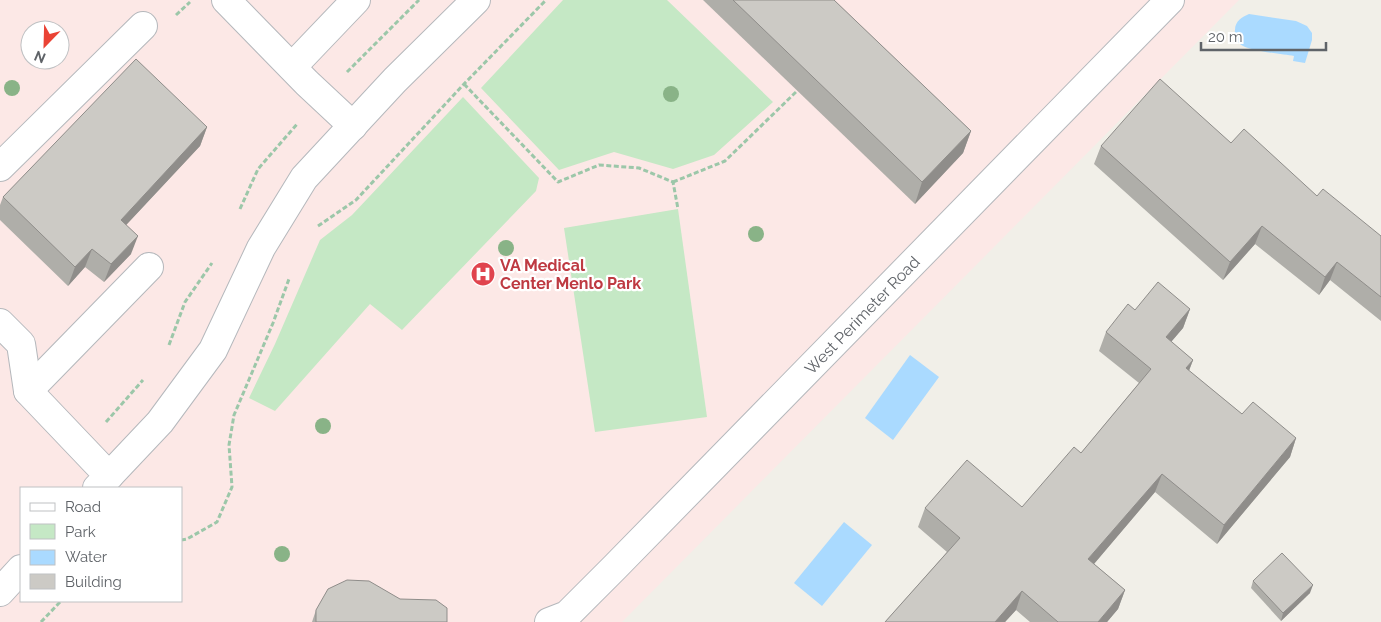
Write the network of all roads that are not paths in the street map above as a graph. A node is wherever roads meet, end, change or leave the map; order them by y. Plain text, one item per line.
1 (226, 0) edge
2 (356, 0) edge
3 (476, 0) edge
4 (1170, 0) edge
5 (143, 26) dead end
6 (292, 67) junction
7 (353, 126) junction
8 (0, 166) edge
9 (149, 267) dead end
10 (0, 323) edge
11 (28, 391) junction
12 (103, 482) edge
13 (20, 570) edge
14 (0, 592) edge
15 (549, 622) edge

1 - 6 lane
2 - 6 lane
3 - 7 lane
4 - 15 lane, West Perimeter Road
5 - 8 lane
6 - 7 lane
7 - 12 lane
9 - 11 lane
10 - 11 lane
11 - 12 lane
13 - 14 lane

